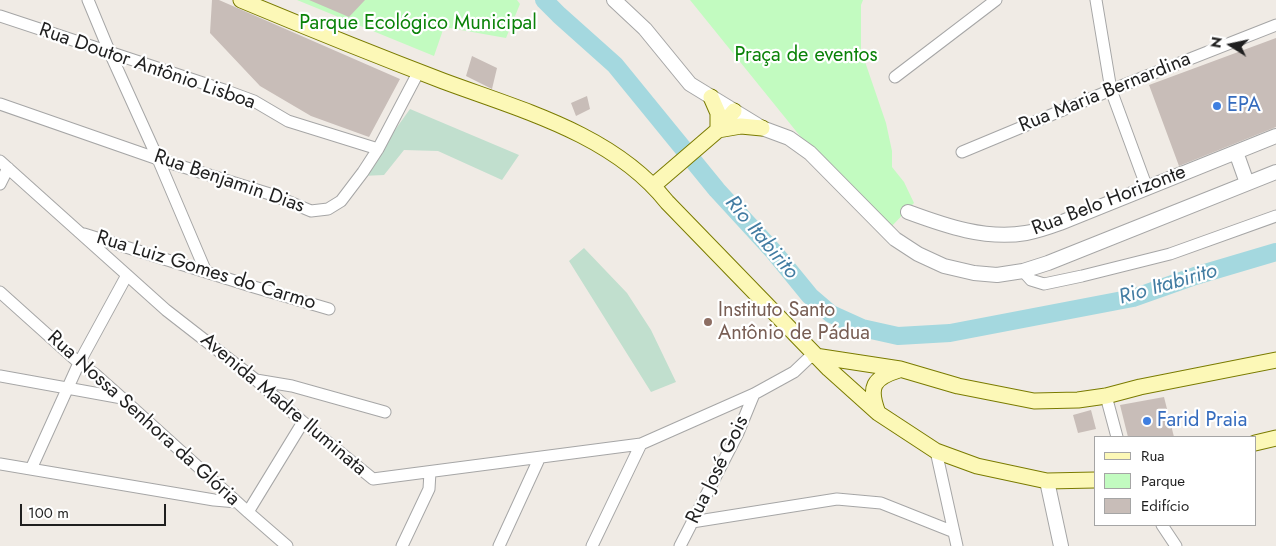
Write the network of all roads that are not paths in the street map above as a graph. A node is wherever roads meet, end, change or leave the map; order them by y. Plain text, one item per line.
1 (88, 0) edge
2 (242, 0) edge
3 (614, 0) edge
4 (996, 0) edge
5 (1096, 0) edge
6 (0, 16) edge
7 (1276, 25) edge
8 (110, 53) junction
9 (419, 71) junction
10 (895, 77) dead end
11 (1111, 90) junction
12 (712, 97) junction
13 (0, 104) edge
14 (734, 111) junction
15 (762, 128) junction
16 (714, 132) junction
17 (1276, 136) edge
18 (378, 149) junction
19 (962, 152) dead end
20 (1236, 152) junction
21 (158, 159) junction
22 (4, 165) edge
23 (1276, 172) edge
24 (1247, 183) junction
25 (0, 184) edge
26 (654, 185) junction
27 (1147, 188) junction
28 (908, 212) dead end
29 (1276, 216) edge
30 (83, 234) junction
31 (1023, 271) junction
32 (206, 272) junction
33 (127, 275) junction
34 (0, 292) edge
35 (329, 309) dead end
36 (814, 355) junction
37 (1276, 360) edge
38 (79, 363) junction
39 (900, 369) junction
40 (0, 376) edge
41 (256, 380) junction
42 (68, 388) junction
43 (754, 394) junction
44 (1106, 396) junction
45 (122, 398) junction
46 (385, 412) dead end
47 (878, 412) junction
48 (303, 422) junction
49 (1117, 436) edge
50 (1276, 438) edge
51 (1256, 443) edge
52 (641, 444) junction
53 (936, 451) junction
54 (539, 459) junction
55 (0, 464) edge
56 (31, 469) junction
57 (430, 472) junction
58 (1094, 480) edge
59 (1047, 481) junction
60 (237, 502) junction
61 (248, 512) junction
62 (692, 522) junction
63 (1163, 526) edge
64 (954, 532) junction
65 (287, 546) edge
66 (402, 546) edge
67 (499, 546) edge
68 (592, 546) edge
69 (680, 546) edge
70 (957, 546) edge
71 (1061, 546) edge
72 (1176, 546) edge

1 - 8 street
2 - 9 main road
3 - 12 street
4 - 10 street
5 - 11 street
6 - 8 street, Rua Doutor Antônio Lisboa
7 - 11 street, Rua Maria Bernardina
8 - 18 street, Rua Doutor Antônio Lisboa
8 - 21 street
9 - 18 street, Rua Benjamin Dias
9 - 26 main road
11 - 19 street, Rua Maria Bernardina
11 - 27 street
12 - 14 street
12 - 16 main road
13 - 21 street, Rua Benjamin Dias
14 - 15 street
14 - 16 main road
15 - 16 main road
15 - 31 street
16 - 26 main road
17 - 20 street, Rua Belo Horizonte
18 - 21 street, Rua Benjamin Dias
20 - 24 street
20 - 27 street, Rua Belo Horizonte
21 - 32 street
22 - 25 street
22 - 30 street, Avenida Madre Iluminata
23 - 24 street
24 - 31 street
26 - 36 main road
27 - 28 street, Rua Belo Horizonte
29 - 31 street
30 - 32 street, Rua Luiz Gomes do Carmo
30 - 33 street, Avenida Madre Iluminata
32 - 35 street, Rua Luiz Gomes do Carmo
33 - 38 street
33 - 41 street, Avenida Madre Iluminata
34 - 38 street, Rua Nossa Senhora da Glória
36 - 39 main road
36 - 43 street, Avenida Madre Iluminata
36 - 47 main road
37 - 44 main road
38 - 42 street
38 - 45 street, Rua Nossa Senhora da Glória
39 - 44 main road
39 - 47 main road
40 - 42 street
41 - 46 street
41 - 48 street, Avenida Madre Iluminata
42 - 45 street
42 - 56 street
43 - 52 street, Avenida Madre Iluminata
43 - 62 street, Rua José Gois
44 - 49 street
45 - 60 street, Rua Nossa Senhora da Glória
47 - 53 main road
48 - 57 street, Avenida Madre Iluminata
48 - 61 street
50 - 51 main road
52 - 54 street, Avenida Madre Iluminata
52 - 68 street
53 - 59 main road
53 - 64 street
54 - 57 street, Avenida Madre Iluminata
54 - 67 street
55 - 56 street
56 - 60 street
57 - 66 street
58 - 59 main road
59 - 71 street
60 - 61 street, Rua Nossa Senhora da Glória
61 - 65 street, Rua Nossa Senhora da Glória
62 - 64 street
62 - 69 street, Rua José Gois
63 - 72 street
64 - 70 street

